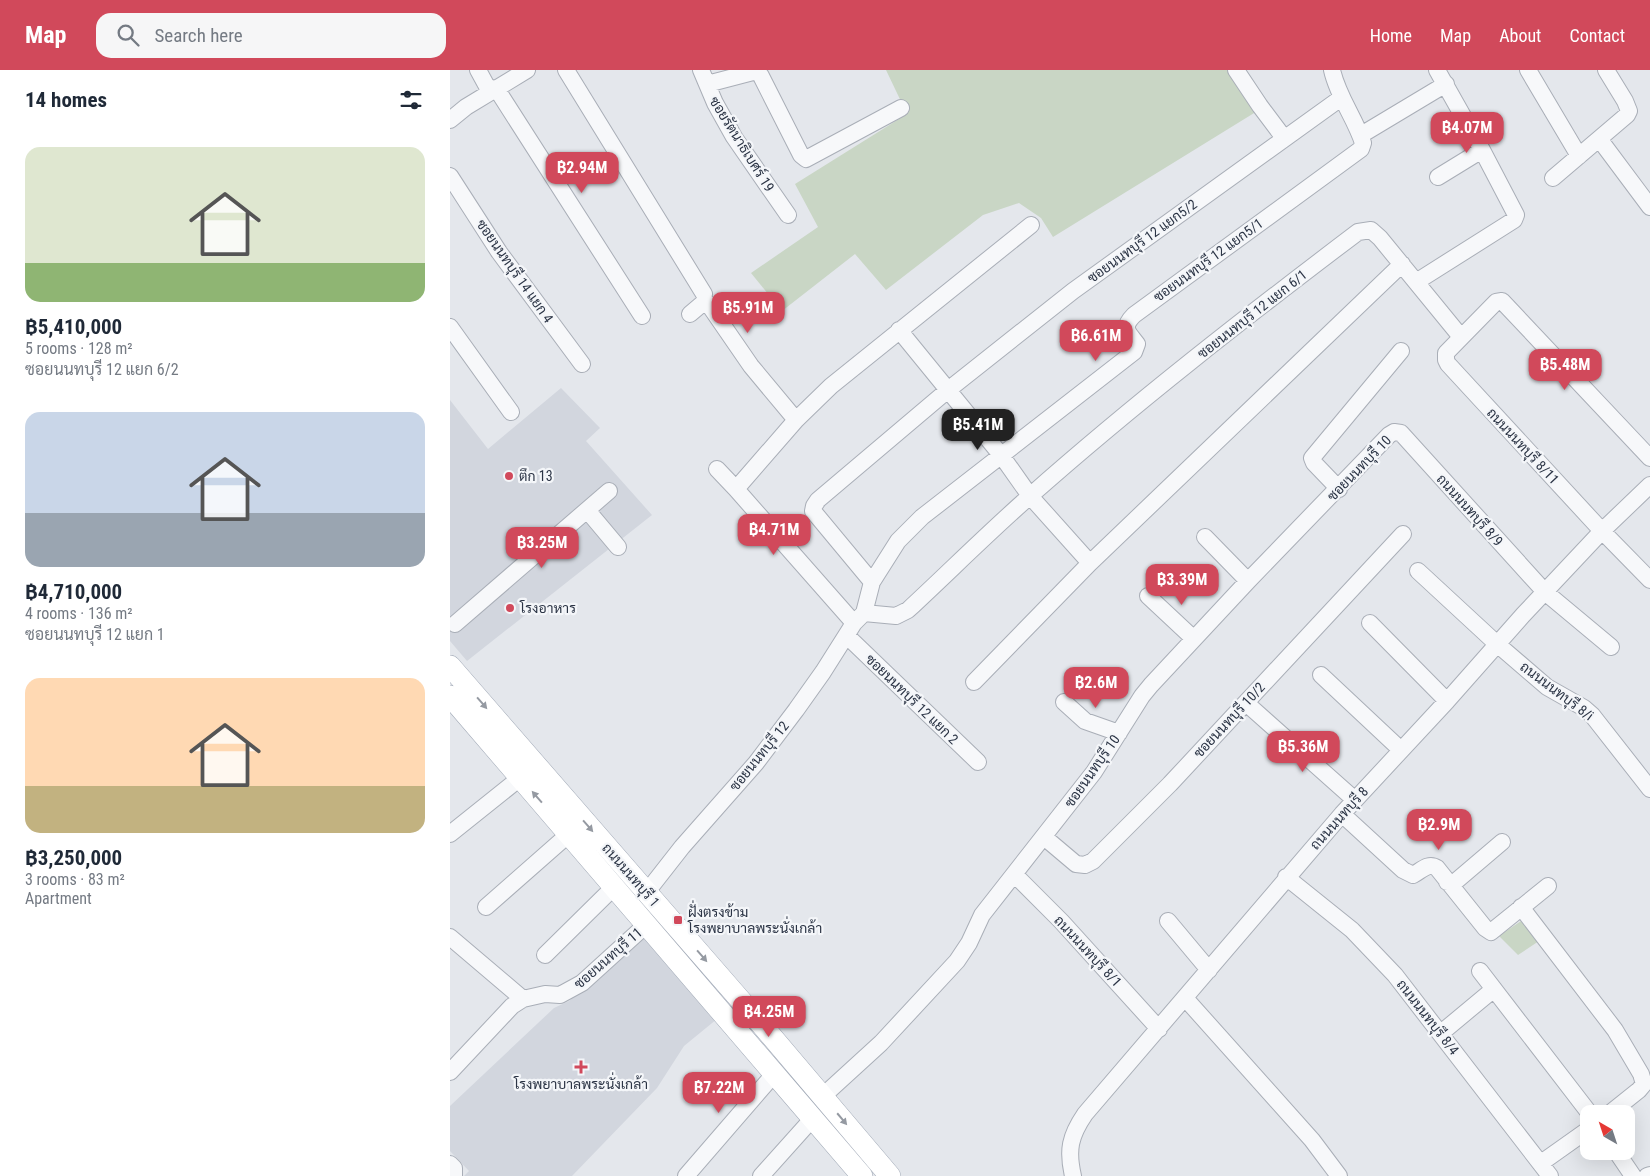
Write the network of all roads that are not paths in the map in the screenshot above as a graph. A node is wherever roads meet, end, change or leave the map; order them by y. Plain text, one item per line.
1 (478, 70) edge
2 (527, 70) edge
3 (566, 70) edge
4 (1236, 70) edge
5 (1332, 70) edge
6 (1528, 70) edge
7 (1606, 70) edge
8 (704, 77) edge
9 (1441, 77) edge
10 (493, 90) junction
11 (1341, 98) junction
12 (901, 108) dead end
13 (450, 120) edge
14 (1284, 138) junction
15 (1600, 140) junction
16 (1361, 142) junction
17 (1482, 150) junction
18 (1579, 156) junction
19 (450, 176) edge
20 (1438, 177) dead end
21 (1553, 178) dead end
22 (1650, 207) edge
23 (788, 215) dead end
24 (1030, 225) dead end
25 (1402, 264) junction
26 (1416, 282) junction
27 (704, 294) dead end
28 (690, 314) dead end
29 (642, 316) dead end
30 (450, 327) edge
31 (899, 330) junction
32 (1461, 337) junction
33 (1401, 351) dead end
34 (582, 364) dead end
35 (948, 390) junction
36 (511, 412) dead end
37 (796, 420) junction
38 (1394, 432) joint
39 (1001, 455) junction
40 (1650, 458) edge
41 (717, 469) dead end
42 (1650, 485) edge
43 (1339, 488) junction
44 (736, 489) junction
45 (609, 491) dead end
46 (1030, 496) junction
47 (587, 510) junction
48 (1602, 531) junction
49 (1403, 534) dead end
50 (1205, 537) dead end
51 (618, 547) dead end
52 (1090, 563) junction
53 (1418, 571) dead end
54 (1248, 580) junction
55 (1650, 580) edge
56 (872, 582) junction
57 (1545, 592) junction
58 (1148, 596) dead end
59 (1370, 623) dead end
60 (456, 624) dead end
61 (855, 624) junction
62 (1194, 639) junction
63 (1497, 644) junction
64 (1611, 647) dead end
65 (450, 666) edge
66 (1321, 675) dead end
67 (974, 682) dead end
68 (1447, 701) junction
69 (1064, 702) dead end
70 (452, 703) edge
71 (1246, 703) junction
72 (1119, 733) junction
73 (1400, 750) junction
74 (978, 762) dead end
75 (520, 778) junction
76 (1650, 789) edge
77 (1355, 800) junction
78 (1342, 814) junction
79 (450, 834) edge
80 (569, 834) junction
81 (1044, 837) junction
82 (1502, 842) dead end
83 (1015, 875) junction
84 (1286, 877) junction
85 (1447, 882) junction
86 (615, 886) junction
87 (1548, 886) dead end
88 (646, 893) junction
89 (486, 907) dead end
90 (1522, 907) junction
91 (1168, 921) dead end
92 (647, 924) junction
93 (450, 937) edge
94 (545, 955) dead end
95 (1209, 970) junction
96 (1480, 971) dead end
97 (1494, 989) junction
98 (1185, 998) junction
99 (523, 999) junction
100 (1159, 1029) junction
101 (1441, 1033) junction
102 (450, 1072) edge
103 (775, 1073) junction
104 (822, 1096) junction
105 (1583, 1105) edge
106 (1620, 1105) edge
107 (813, 1118) junction
108 (1580, 1138) edge
109 (1622, 1160) edge
110 (450, 1164) edge
111 (1546, 1170) edge
112 (454, 1176) edge
113 (686, 1176) edge
114 (761, 1176) edge
115 (862, 1176) edge
116 (890, 1176) edge
117 (1073, 1176) edge
118 (1339, 1176) edge
119 (1633, 1176) edge

1 - 10 street
2 - 10 street
3 - 27 street
4 - 14 street
5 - 11 street
6 - 18 street
7 - 15 street
8 - 12 street
8 - 23 street, ซอยรัตนาธิเบศร์ 19
9 - 16 street
9 - 17 street
10 - 13 street
10 - 29 street
11 - 14 street, ซอยนนทบุรี 12 แยก5/2
11 - 16 street
14 - 35 street, ซอยนนทบุรี 12 แยก5/2
15 - 18 street
15 - 22 street
16 - 39 street, ซอยนนทบุรี 12 แยก5/1
17 - 20 street
17 - 26 street
18 - 21 street
19 - 34 street, ซอยนนทบุรี 14 แยก 4
24 - 31 street
25 - 26 street, ซอยนนทบุรี 12 แยก 6/1
25 - 46 street, ซอยนนทบุรี 12 แยก 6/1
25 - 52 street
26 - 32 street, ซอยนนทบุรี 12 แยก 6/1
28 - 37 street
30 - 36 street
31 - 35 street
31 - 37 street
32 - 40 street
32 - 48 street, ถนนนนทบุรี 8/11
33 - 43 street
35 - 39 street
35 - 56 street, ซอยนนทบุรี 12 แยก5/2
37 - 44 street
38 - 43 street, ซอยนนทบุรี 10
38 - 57 street, ถนนนนทบุรี 8/9
39 - 46 street
39 - 56 street, ซอยนนทบุรี 12 แยก5/1
41 - 44 street, ซอยนนทบุรี 12 แยก 2
42 - 48 street, ถนนนนทบุรี 8
43 - 54 street, ซอยนนทบุรี 10
44 - 61 street, ซอยนนทบุรี 12 แยก 2
45 - 47 street
46 - 52 street
46 - 61 street
47 - 51 street
47 - 60 street
48 - 55 street, ถนนนนทบุรี 8/11
48 - 57 street, ถนนนนทบุรี 8
49 - 71 street, ซอยนนทบุรี 10/2
50 - 54 street
52 - 67 street
53 - 63 street, ถนนนนทบุรี 8/i
54 - 62 street, ซอยนนทบุรี 10
56 - 61 street, ซอยนนทบุรี 12 แยก5/1
57 - 63 street, ถนนนนทบุรี 8
57 - 64 street, ถนนนนทบุรี 8/9
58 - 62 street
59 - 68 street
61 - 74 street, ซอยนนทบุรี 12 แยก 2
61 - 88 street, ซอยนนทบุรี 12
62 - 72 street, ซอยนนทบุรี 10
63 - 68 street, ถนนนนทบุรี 8
63 - 76 street, ถนนนนทบุรี 8/i
65 -> 88 main road, ถนนนนทบุรี 1
66 - 73 street
68 - 73 street, ถนนนนทบุรี 8
69 - 72 street
70 - 75 main road, ถนนนนทบุรี 1
71 - 77 street
71 - 81 street, ซอยนนทบุรี 10/2
72 - 81 street, ซอยนนทบุรี 10
73 - 77 street, ถนนนนทบุรี 8
75 - 79 street
80 -> 75 main road, ถนนนนทบุรี 1
77 - 78 street, ถนนนนทบุรี 8
78 - 84 street, ถนนนนทบุรี 8
78 - 85 street
80 - 86 main road, ถนนนนทบุรี 1
80 - 89 street
81 - 83 street, ซอยนนทบุรี 10
82 - 85 street
83 - 100 street, ถนนนนทบุรี 8/1
83 - 104 street, ซอยนนทบุรี 10
84 - 95 street, ถนนนนทบุรี 8
84 - 101 street, ถนนนนทบุรี 8/4
85 - 90 street
86 - 92 main road, ถนนนนทบุรี 1
86 - 94 street
87 - 90 street
88 -> 104 main road, ถนนนนทบุรี 1
90 - 106 street
91 - 95 street
92 - 99 street, ซอยนนทบุรี 11
92 - 103 main road, ถนนนนทบุรี 1
93 - 99 street
95 - 98 street, ถนนนนทบุรี 8
96 - 97 street
97 - 101 street
97 - 105 street
98 - 100 street, ถนนนนทบุรี 8
98 - 118 street
99 - 102 street, ซอยนนทบุรี 11
100 - 117 street, ถนนนนทบุรี 8
101 - 111 street, ถนนนนทบุรี 8/4
103 - 107 main road, ถนนนนทบุรี 1
103 - 113 street
104 -> 116 main road, ถนนนนทบุรี 1
107 - 114 street
107 - 115 main road, ถนนนนทบุรี 1
108 - 111 street
109 - 119 street
110 - 112 street

